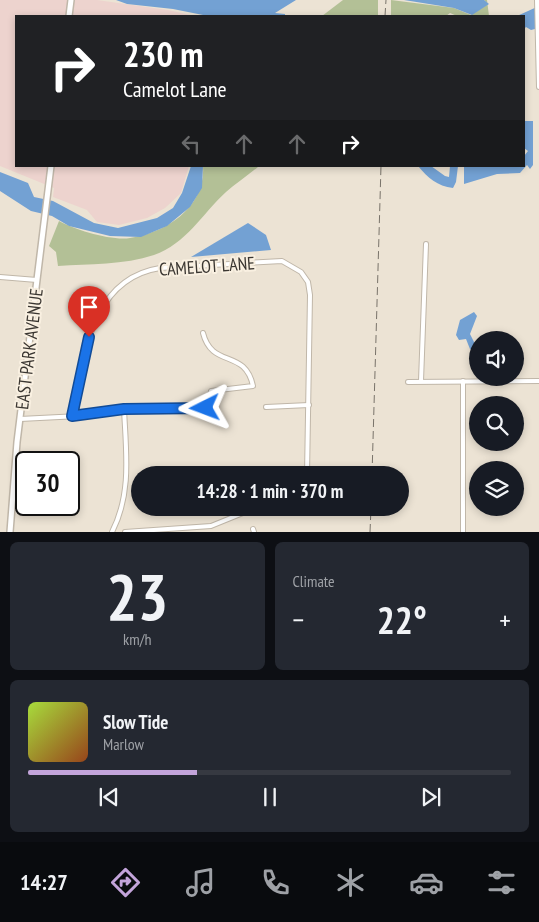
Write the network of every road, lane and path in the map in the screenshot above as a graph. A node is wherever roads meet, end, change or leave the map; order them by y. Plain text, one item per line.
1 (71, 0) edge
2 (537, 1) edge
3 (69, 15) edge
4 (538, 35) edge
5 (539, 87) edge
6 (51, 167) edge
7 (426, 244) dead end
8 (0, 277) edge
9 (37, 280) junction
10 (202, 333) dead end
11 (422, 381) junction
12 (463, 381) junction
13 (539, 381) edge
14 (408, 382) dead end
15 (310, 405) junction
16 (266, 407) dead end
17 (124, 409) junction
18 (72, 416) junction
19 (20, 419) junction
20 (307, 466) edge
21 (236, 516) edge
22 (10, 532) edge
23 (112, 532) edge
24 (125, 532) edge
25 (463, 532) edge

1 - 3 main road
2 - 4 street
4 - 5 street
6 - 9 main road, EAST PARK AVENUE
7 - 11 street
8 - 9 street
9 - 19 main road, EAST PARK AVENUE
10 - 17 street
11 - 12 street
11 - 14 street
12 - 13 street
12 - 25 street
15 - 16 street
15 - 18 street, CAMELOT LANE
15 - 20 street, CAMELOT LANE
17 - 18 street
17 - 23 street
18 - 19 street
19 - 22 main road, EAST PARK AVENUE
21 - 24 street

